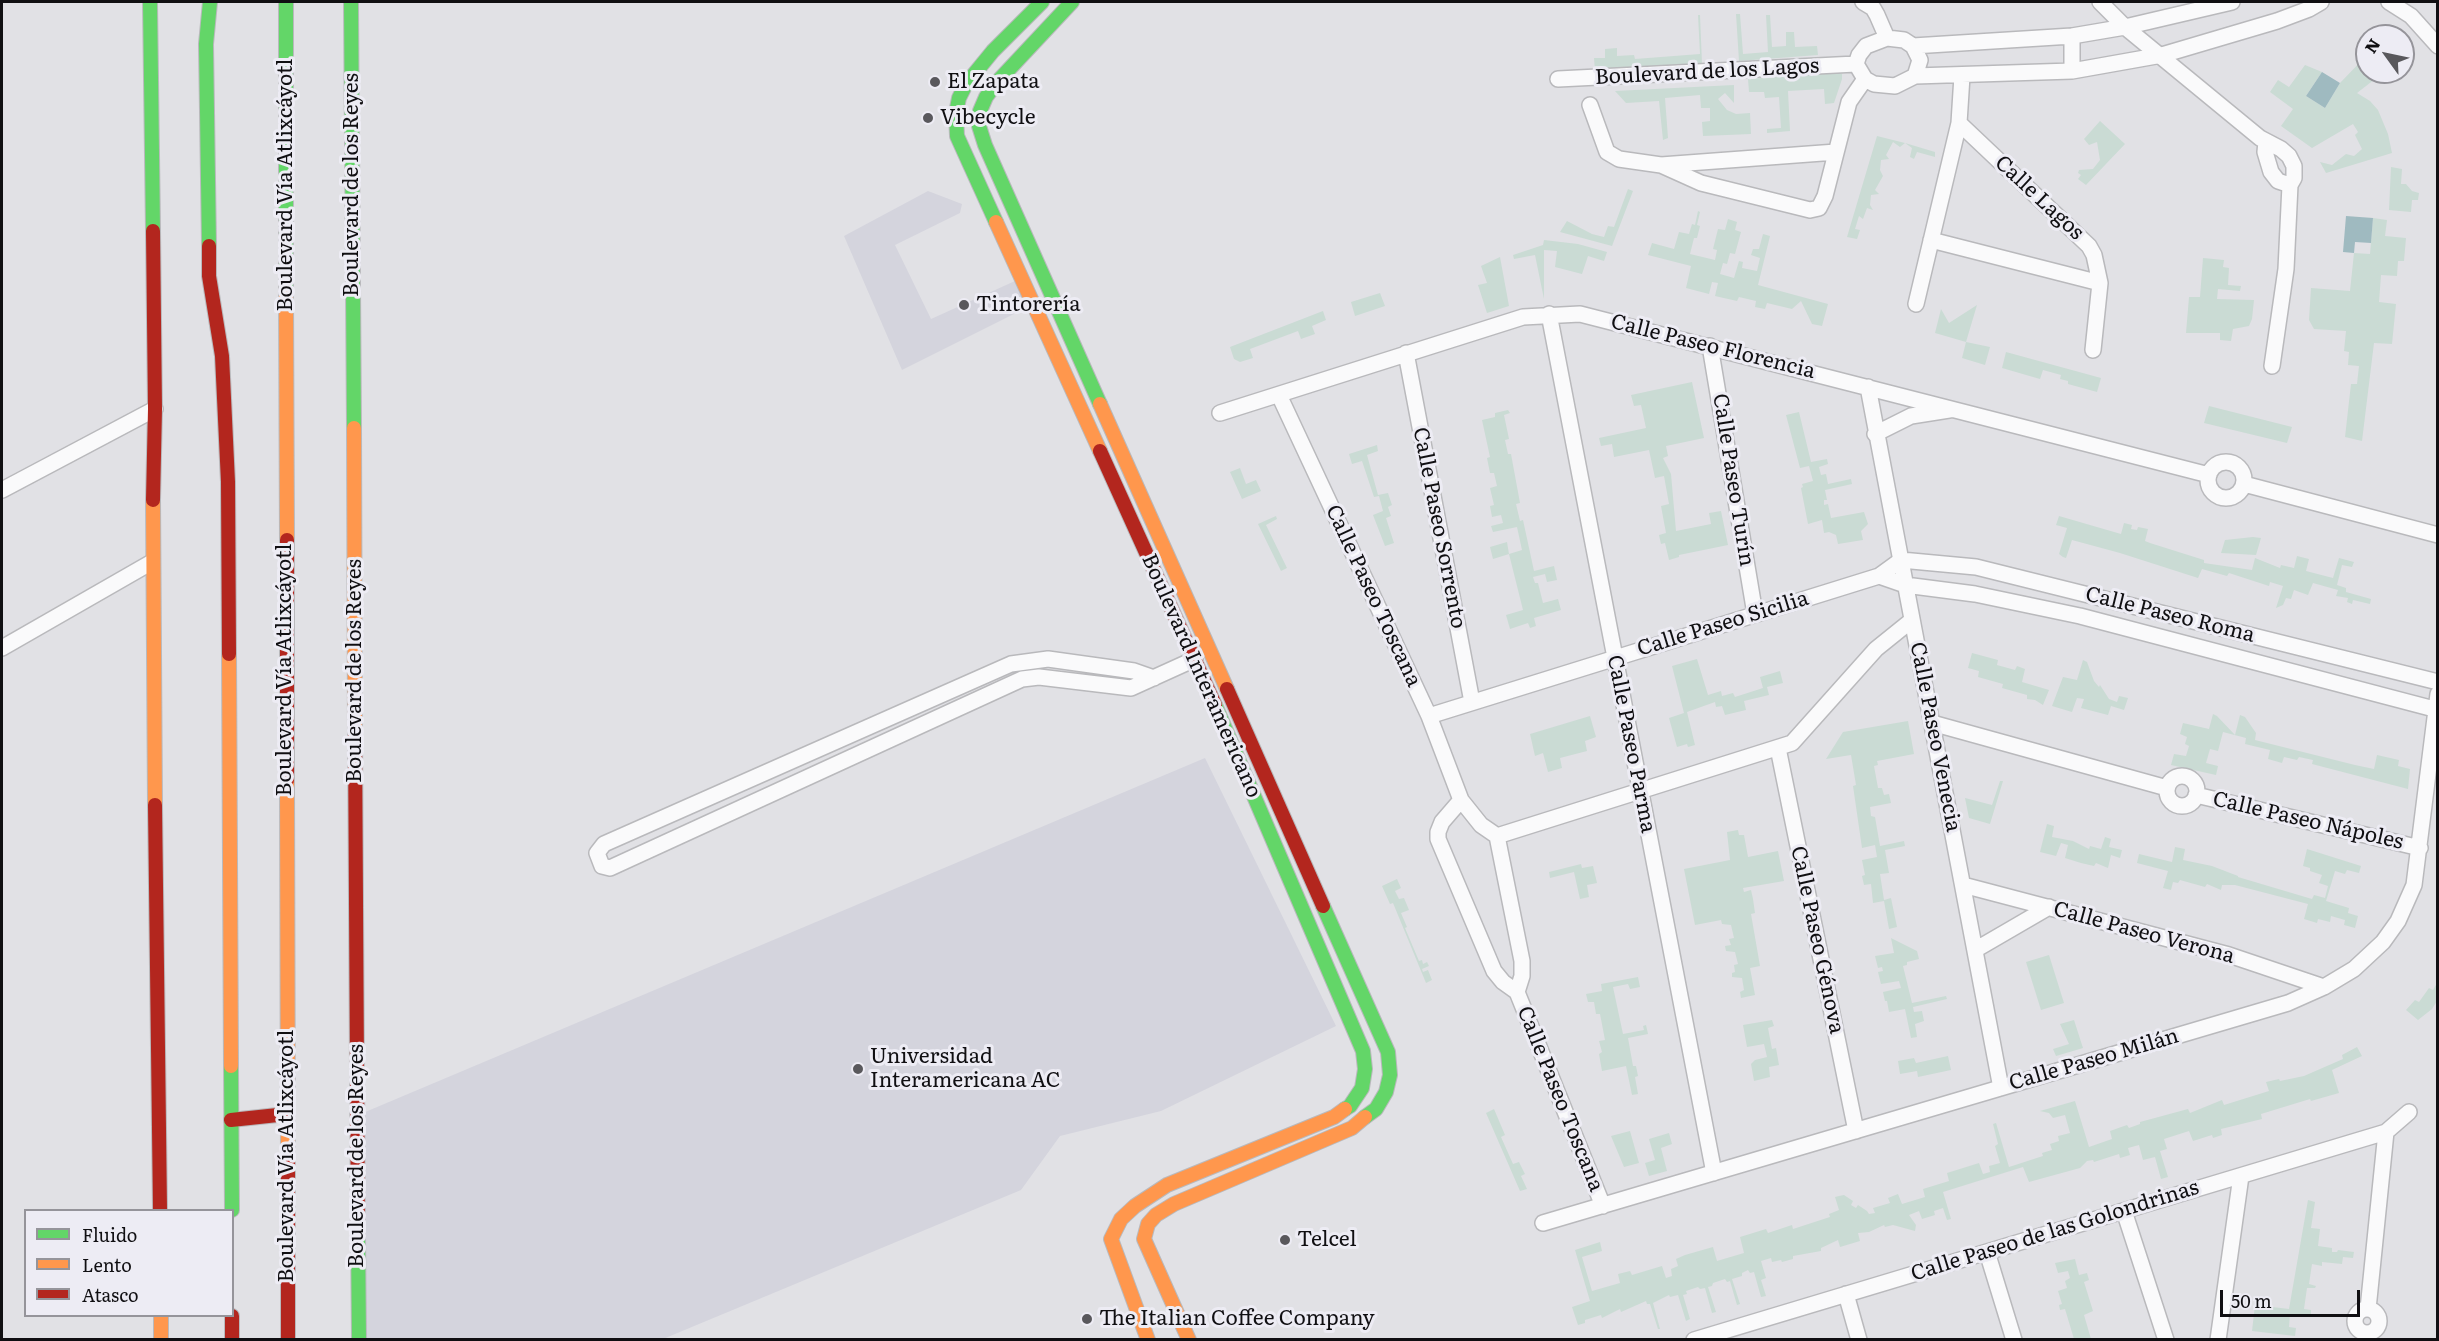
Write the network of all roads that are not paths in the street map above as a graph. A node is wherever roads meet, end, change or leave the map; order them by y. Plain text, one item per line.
1 (150, 2) edge
2 (210, 2) edge
3 (285, 2) edge
4 (351, 2) edge
5 (1042, 2) edge
6 (1072, 2) edge
7 (1863, 2) edge
8 (2100, 2) edge
9 (2232, 2) edge
10 (2321, 2) edge
11 (2390, 2) edge
12 (2125, 27) junction
13 (2072, 36) junction
14 (1887, 38) junction
15 (1913, 46) junction
16 (2438, 46) edge
17 (2162, 56) junction
18 (1856, 64) junction
19 (2072, 71) junction
20 (1915, 76) junction
21 (1962, 76) junction
22 (1558, 79) dead end
23 (1865, 80) junction
24 (1590, 105) dead end
25 (1959, 123) junction
26 (2266, 142) junction
27 (1836, 152) junction
28 (1660, 165) junction
29 (2290, 185) junction
30 (1931, 240) junction
31 (2100, 283) junction
32 (1916, 304) dead end
33 (1550, 314) junction
34 (1710, 346) junction
35 (2093, 350) dead end
36 (1406, 353) junction
37 (2272, 366) dead end
38 (1868, 387) junction
39 (1279, 394) junction
40 (155, 409) junction
41 (1953, 409) junction
42 (1221, 413) dead end
43 (1875, 434) junction
44 (2209, 475) junction
45 (2244, 484) junction
46 (2, 490) edge
47 (2438, 535) edge
48 (1900, 560) junction
49 (152, 562) junction
50 (1879, 576) junction
51 (1905, 585) junction
52 (1755, 614) junction
53 (1912, 620) junction
54 (2, 648) edge
55 (1195, 659) junction
56 (1614, 659) junction
57 (1024, 661) junction
58 (1027, 678) junction
59 (1154, 678) junction
60 (2438, 682) edge
61 (1472, 702) junction
62 (2437, 704) edge
63 (1429, 716) junction
64 (1932, 723) junction
65 (1778, 748) junction
66 (806, 755) junction
67 (814, 774) junction
68 (2167, 788) junction
69 (1641, 791) junction
70 (2196, 795) junction
71 (1461, 800) junction
72 (1497, 836) junction
73 (2420, 848) junction
74 (1963, 885) junction
75 (2049, 908) junction
76 (1975, 950) junction
77 (2324, 987) junction
78 (1517, 992) junction
79 (2001, 1088) junction
80 (2409, 1112) dead end
81 (287, 1114) junction
82 (231, 1120) junction
83 (1856, 1131) junction
84 (2386, 1132) junction
85 (1714, 1173) junction
86 (2241, 1176) junction
87 (1603, 1206) junction
88 (160, 1209) edge
89 (232, 1209) edge
90 (2124, 1211) junction
91 (1543, 1223) dead end
92 (1987, 1252) junction
93 (1846, 1294) junction
94 (161, 1317) edge
95 (232, 1317) edge
96 (2365, 1336) edge
97 (1702, 1338) edge
98 (161, 1340) edge
99 (232, 1340) edge
100 (288, 1340) edge
101 (359, 1340) edge
102 (1148, 1340) edge
103 (1189, 1340) edge
104 (1859, 1340) edge
105 (2014, 1340) edge
106 (2166, 1340) edge
107 (2218, 1340) edge

1 - 40 main road
2 - 82 main road
3 - 81 main road, Boulevard Vía Atlixcáyotl
4 - 101 main road, Boulevard de los Reyes
5 - 55 main road, Boulevard Interamericano
6 - 103 main road, Boulevard Interamericano
7 - 14 street
8 - 12 street
9 - 12 street
10 - 17 street
11 - 16 street
12 - 13 street
12 - 17 street
13 - 15 street
13 - 19 street
14 - 15 street
14 - 18 street
15 - 20 street
17 - 19 street
17 - 26 street
18 - 22 street, Boulevard de los Lagos
18 - 23 street
19 - 21 street
20 - 21 street
20 - 23 street
21 - 25 street
23 - 27 street
24 - 28 street
25 - 30 street
25 - 31 street, Calle Lagos
26 - 29 street
26 - 29 street
27 - 28 street
27 - 28 street
29 - 37 street
30 - 31 street, Calle Lagos
30 - 32 street
31 - 35 street, Calle Lagos
33 - 34 street, Calle Paseo Florencia
33 - 36 street, Calle Paseo Florencia
33 - 56 street, Calle Paseo Parma
34 - 38 street, Calle Paseo Florencia
34 - 52 street, Calle Paseo Turín
36 - 39 street, Calle Paseo Florencia
36 - 61 street, Calle Paseo Sorrento
38 - 41 street, Calle Paseo Florencia
38 - 43 street, Calle Paseo Venecia
39 - 42 street, Calle Paseo Florencia
39 - 63 street, Calle Paseo Toscana
40 - 46 street
40 - 49 main road
41 - 43 street
41 - 44 street, Calle Paseo Florencia
43 - 48 street, Calle Paseo Venecia
44 - 45 street
44 - 45 street
45 - 47 street
48 - 50 street, Calle Paseo Sicilia
48 - 51 street, Calle Paseo Venecia
48 - 60 street, Calle Paseo Roma
49 - 54 street
49 - 88 main road
50 - 51 street
50 - 52 street, Calle Paseo Sicilia
51 - 53 street, Calle Paseo Venecia
51 - 62 street, Calle Paseo Roma
52 - 56 street, Calle Paseo Sicilia
53 - 64 street, Calle Paseo Venecia
53 - 65 street
55 - 59 street
55 - 102 main road, Boulevard Interamericano
56 - 61 street, Calle Paseo Sicilia
56 - 69 street, Calle Paseo Parma
57 - 58 street
57 - 59 street
57 - 66 street
58 - 59 street
58 - 67 street
61 - 63 street, Calle Paseo Sicilia
62 - 73 street, Calle Paseo Milán
63 - 71 street, Calle Paseo Toscana
64 - 68 street
64 - 74 street, Calle Paseo Venecia
65 - 69 street
65 - 83 street, Calle Paseo Génova
66 - 67 street
66 - 67 street
68 - 70 street
68 - 70 street
69 - 72 street
69 - 85 street, Calle Paseo Parma
70 - 73 street, Calle Paseo Nápoles
71 - 72 street, Calle Paseo Toscana
71 - 78 street, Calle Paseo Toscana
72 - 78 street, Calle Paseo Toscana
73 - 77 street, Calle Paseo Milán
74 - 75 street, Calle Paseo Verona
74 - 76 street, Calle Paseo Venecia
75 - 76 street
75 - 77 street, Calle Paseo Verona
76 - 79 street, Calle Paseo Venecia
77 - 79 street, Calle Paseo Milán
78 - 87 street, Calle Paseo Toscana
79 - 83 street, Calle Paseo Milán
80 - 84 street, Calle Paseo de las Golondrinas
81 - 82 main road
81 - 100 main road, Boulevard Vía Atlixcáyotl
82 - 89 main road
83 - 85 street, Calle Paseo Milán
84 - 86 street, Calle Paseo de las Golondrinas
84 - 96 street
85 - 87 street, Calle Paseo Milán
86 - 90 street, Calle Paseo de las Golondrinas
86 - 107 street
87 - 91 street, Calle Paseo Milán
90 - 92 street, Calle Paseo de las Golondrinas
90 - 106 street
92 - 93 street, Calle Paseo de las Golondrinas
92 - 105 street
93 - 97 street, Calle Paseo de las Golondrinas
93 - 104 street
94 - 98 main road
95 - 99 main road

